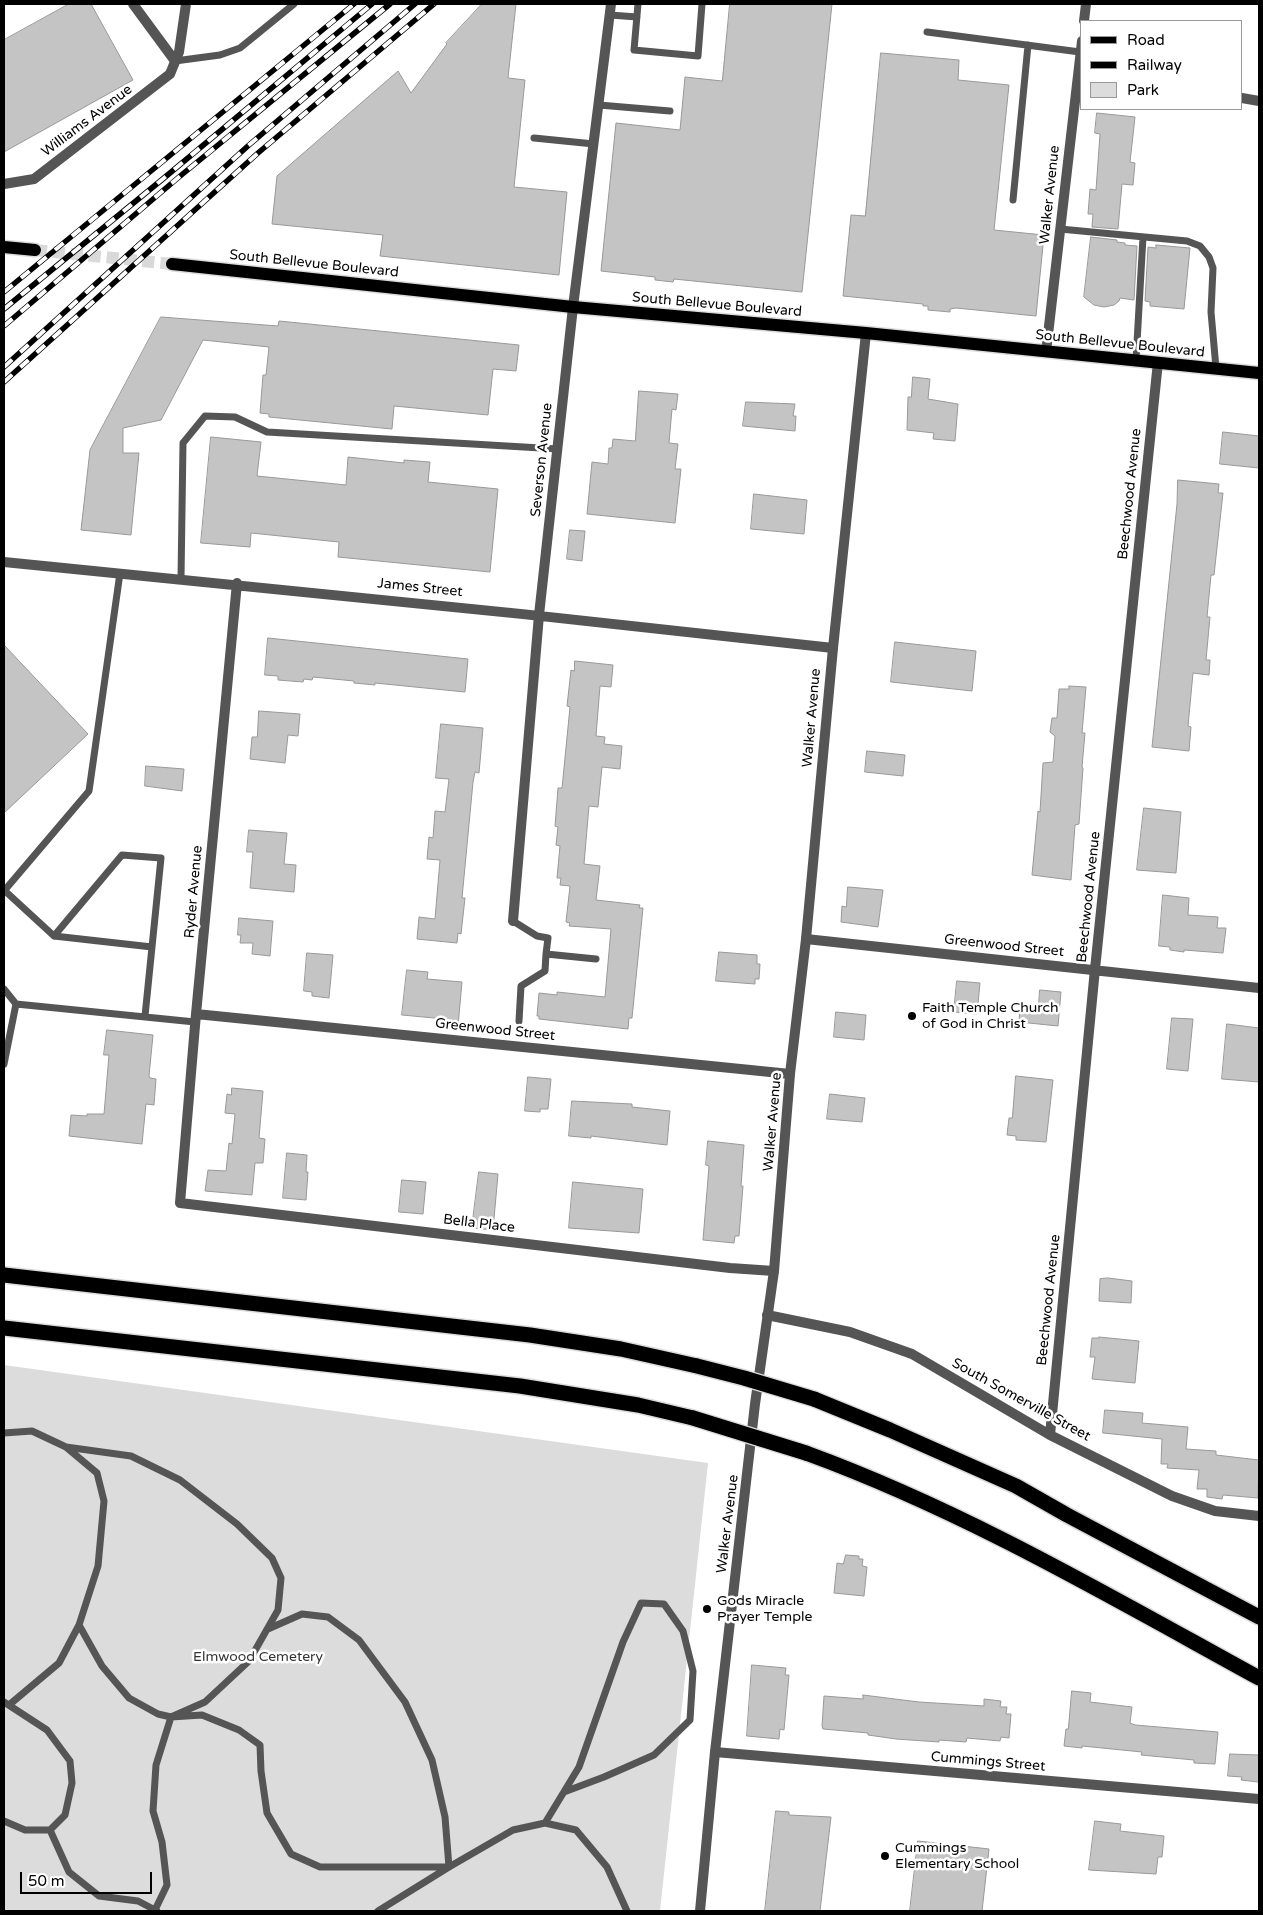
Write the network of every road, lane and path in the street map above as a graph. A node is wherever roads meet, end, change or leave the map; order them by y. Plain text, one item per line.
1 (133, 4) edge
2 (186, 4) edge
3 (294, 4) edge
4 (611, 4) edge
5 (638, 4) edge
6 (702, 4) edge
7 (1086, 4) edge
8 (610, 15) junction
9 (637, 17) junction
10 (1084, 20) edge
11 (927, 32) dead end
12 (1028, 45) junction
13 (1080, 46) edge
14 (175, 62) junction
15 (1080, 76) edge
16 (1243, 98) edge
17 (1259, 101) edge
18 (599, 105) junction
19 (670, 111) dead end
20 (534, 138) dead end
21 (594, 144) junction
22 (4, 184) edge
23 (1013, 200) dead end
24 (1060, 229) junction
25 (1143, 237) junction
26 (4, 247) edge
27 (35, 250) tunnel mouth
28 (172, 264) tunnel mouth
29 (573, 307) junction
30 (866, 333) junction
31 (1046, 352) junction
32 (1136, 360) junction
33 (1158, 362) junction
34 (1216, 368) junction
35 (1259, 373) edge
36 (558, 449) junction
37 (4, 562) edge
38 (120, 573) junction
39 (182, 578) junction
40 (237, 583) junction
41 (539, 614) junction
42 (833, 648) junction
43 (4, 891) edge
44 (513, 921) joint
45 (54, 936) junction
46 (806, 939) junction
47 (152, 947) junction
48 (546, 954) junction
49 (596, 958) dead end
50 (1095, 969) junction
51 (1259, 988) edge
52 (4, 989) edge
53 (16, 1004) junction
54 (145, 1016) junction
55 (196, 1018) junction
56 (519, 1021) dead end
57 (4, 1064) edge
58 (790, 1074) junction
59 (180, 1203) joint
60 (774, 1271) junction
61 (4, 1274) edge
62 (767, 1315) junction
63 (4, 1328) edge
64 (4, 1433) edge
65 (1050, 1435) junction
66 (66, 1447) junction
67 (1259, 1516) edge
68 (1259, 1618) edge
69 (79, 1625) junction
70 (268, 1629) junction
71 (1259, 1678) edge
72 (6, 1703) edge
73 (171, 1718) junction
74 (715, 1752) junction
75 (564, 1792) junction
76 (1259, 1799) edge
77 (4, 1821) edge
78 (545, 1823) junction
79 (50, 1830) junction
80 (449, 1867) junction
81 (156, 1910) edge
82 (378, 1911) edge
83 (627, 1911) edge
84 (700, 1911) edge

1 - 14 street
2 - 14 street, Williams Avenue
3 - 14 lane
4 - 8 street, Severson Avenue
5 - 9 lane
6 - 9 lane
7 - 10 street
8 - 9 lane
8 - 18 street, Severson Avenue
11 - 12 lane
12 - 13 lane
12 - 23 lane
14 - 22 street, Williams Avenue
15 - 24 street, Walker Avenue
16 - 17 street
18 - 19 lane
18 - 21 street, Severson Avenue
20 - 21 lane
21 - 29 street, Severson Avenue
24 - 25 lane
24 - 31 street, Walker Avenue
25 - 32 lane
25 - 34 lane
26 - 27 main road
28 - 29 main road, South Bellevue Boulevard
29 - 30 main road, South Bellevue Boulevard
29 - 36 street, Severson Avenue
30 - 31 main road, South Bellevue Boulevard
30 - 42 street, Walker Avenue
31 - 32 main road, South Bellevue Boulevard
32 - 33 main road, South Bellevue Boulevard
33 - 34 main road, South Bellevue Boulevard
33 - 50 street, Beechwood Avenue
34 - 35 main road, South Bellevue Boulevard
36 - 39 lane
36 - 41 street, Severson Avenue
37 - 38 street, James Street
38 - 39 street, James Street
38 - 43 lane
39 - 40 street, James Street
40 - 41 street, James Street
40 - 55 street, Ryder Avenue
41 - 42 street, James Street
41 - 44 street, Severson Avenue
42 - 46 street, Walker Avenue
43 - 45 lane
44 - 48 lane
45 - 47 lane
45 - 47 lane
46 - 50 street, Greenwood Street
46 - 58 street, Walker Avenue
47 - 54 lane
48 - 49 lane
48 - 56 lane
50 - 51 street, Greenwood Street
50 - 65 street, Beechwood Avenue
52 - 53 lane
53 - 54 lane
53 - 57 lane
54 - 55 lane
55 - 58 street, Greenwood Street
55 - 59 street, Ryder Avenue
58 - 60 street, Walker Avenue
59 - 60 street, Bella Place
60 - 62 street, Walker Avenue
61 - 68 highway, bridge
62 - 65 street, South Somerville Street
62 - 74 street, Walker Avenue
63 - 71 highway, bridge
64 - 66 lane
65 - 67 street, South Somerville Street
66 - 69 lane
66 - 70 lane
69 - 72 lane
69 - 73 lane
70 - 73 lane
70 - 80 lane
72 - 79 lane
73 - 80 lane
73 - 81 lane
74 - 76 street, Cummings Street
74 - 84 street, Walker Avenue
75 - 75 lane
75 - 78 lane
77 - 79 lane
78 - 80 lane
78 - 83 lane
79 - 81 lane
80 - 82 lane

